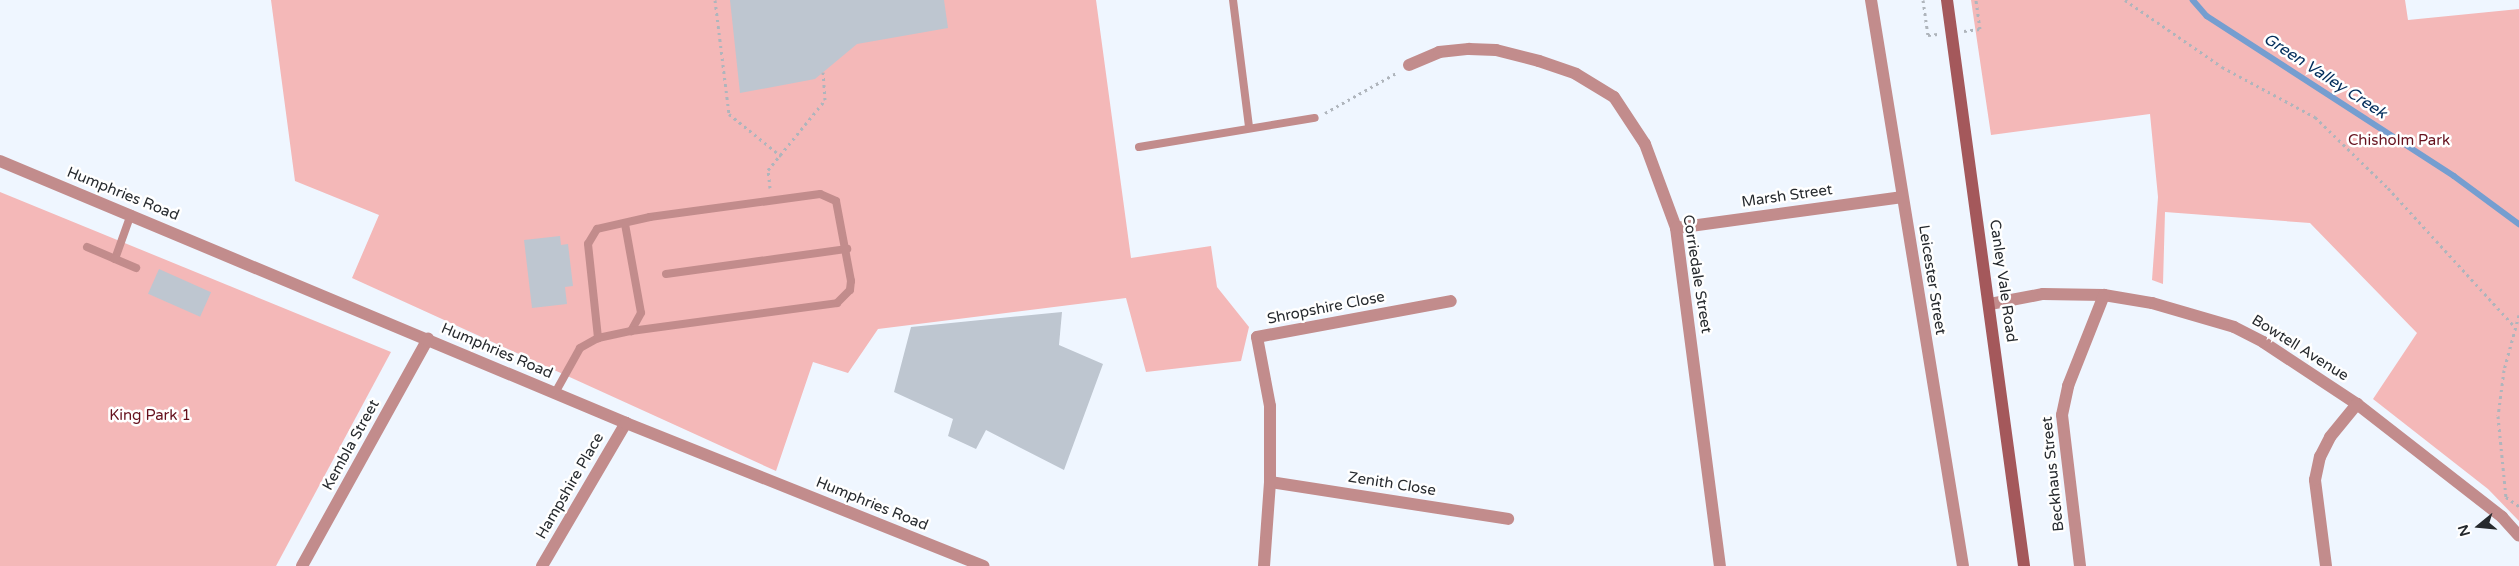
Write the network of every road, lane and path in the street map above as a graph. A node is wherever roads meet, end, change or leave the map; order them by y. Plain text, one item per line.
1 (1233, 0) edge
2 (1871, 0) edge
3 (1923, 0) edge
4 (1947, 0) edge
5 (1976, 0) edge
6 (2124, 0) edge
7 (717, 1) edge
8 (1969, 30) dead end
9 (1928, 35) dead end
10 (1410, 65) joint
11 (823, 72) dead end
12 (1315, 118) joint
13 (1249, 127) junction
14 (1139, 147) dead end
15 (781, 156) junction
16 (0, 161) edge
17 (1902, 197) junction
18 (772, 200) junction
19 (131, 214) junction
20 (625, 224) junction
21 (1676, 228) junction
22 (87, 247) dead end
23 (847, 249) junction
24 (115, 259) junction
25 (136, 268) dead end
26 (666, 274) dead end
27 (2104, 295) junction
28 (1451, 301) dead end
29 (1990, 304) junction
30 (2519, 315) edge
31 (2515, 327) junction
32 (631, 331) junction
33 (598, 338) junction
34 (428, 339) junction
35 (555, 393) junction
36 (2357, 404) junction
37 (626, 423) junction
38 (1270, 482) junction
39 (2519, 506) edge
40 (1508, 519) dead end
41 (2519, 536) edge
42 (302, 566) edge
43 (542, 566) edge
44 (983, 566) edge
45 (1264, 566) edge
46 (1720, 566) edge
47 (1962, 566) edge
48 (2024, 566) edge
49 (2080, 566) edge
50 (2326, 566) edge

1 - 13 lane
2 - 17 street, Leicester Street
3 - 9 path
4 - 29 main road, Canley Vale Road
5 - 8 path
6 - 31 path
7 - 15 path
10 - 12 path
10 - 21 street, Corriedale Street
11 - 15 path
12 - 13 lane
13 - 14 lane
15 - 18 path
16 - 19 street, Humphries Road
17 - 21 street, Marsh Street
17 - 47 street, Leicester Street
18 - 20 lane
18 - 23 lane
19 - 24 lane
19 - 34 street, Humphries Road
20 - 32 lane
20 - 33 lane
21 - 46 street, Corriedale Street
22 - 24 lane
23 - 26 lane
23 - 32 lane
24 - 25 lane
27 - 29 street, Bowtell Avenue
27 - 36 street, Bowtell Avenue
27 - 49 street, Beckhaus Street
28 - 38 street, Shropshire Close
29 - 48 main road, Canley Vale Road
30 - 31 path
31 - 39 path
32 - 33 lane
33 - 35 lane
34 - 35 street, Humphries Road
34 - 42 street, Kembla Street
35 - 37 street, Humphries Road
36 - 41 street, Bowtell Avenue
36 - 50 street
37 - 43 street, Hampshire Place
37 - 44 street, Humphries Road
38 - 40 street, Zenith Close
38 - 45 street, Shropshire Close

